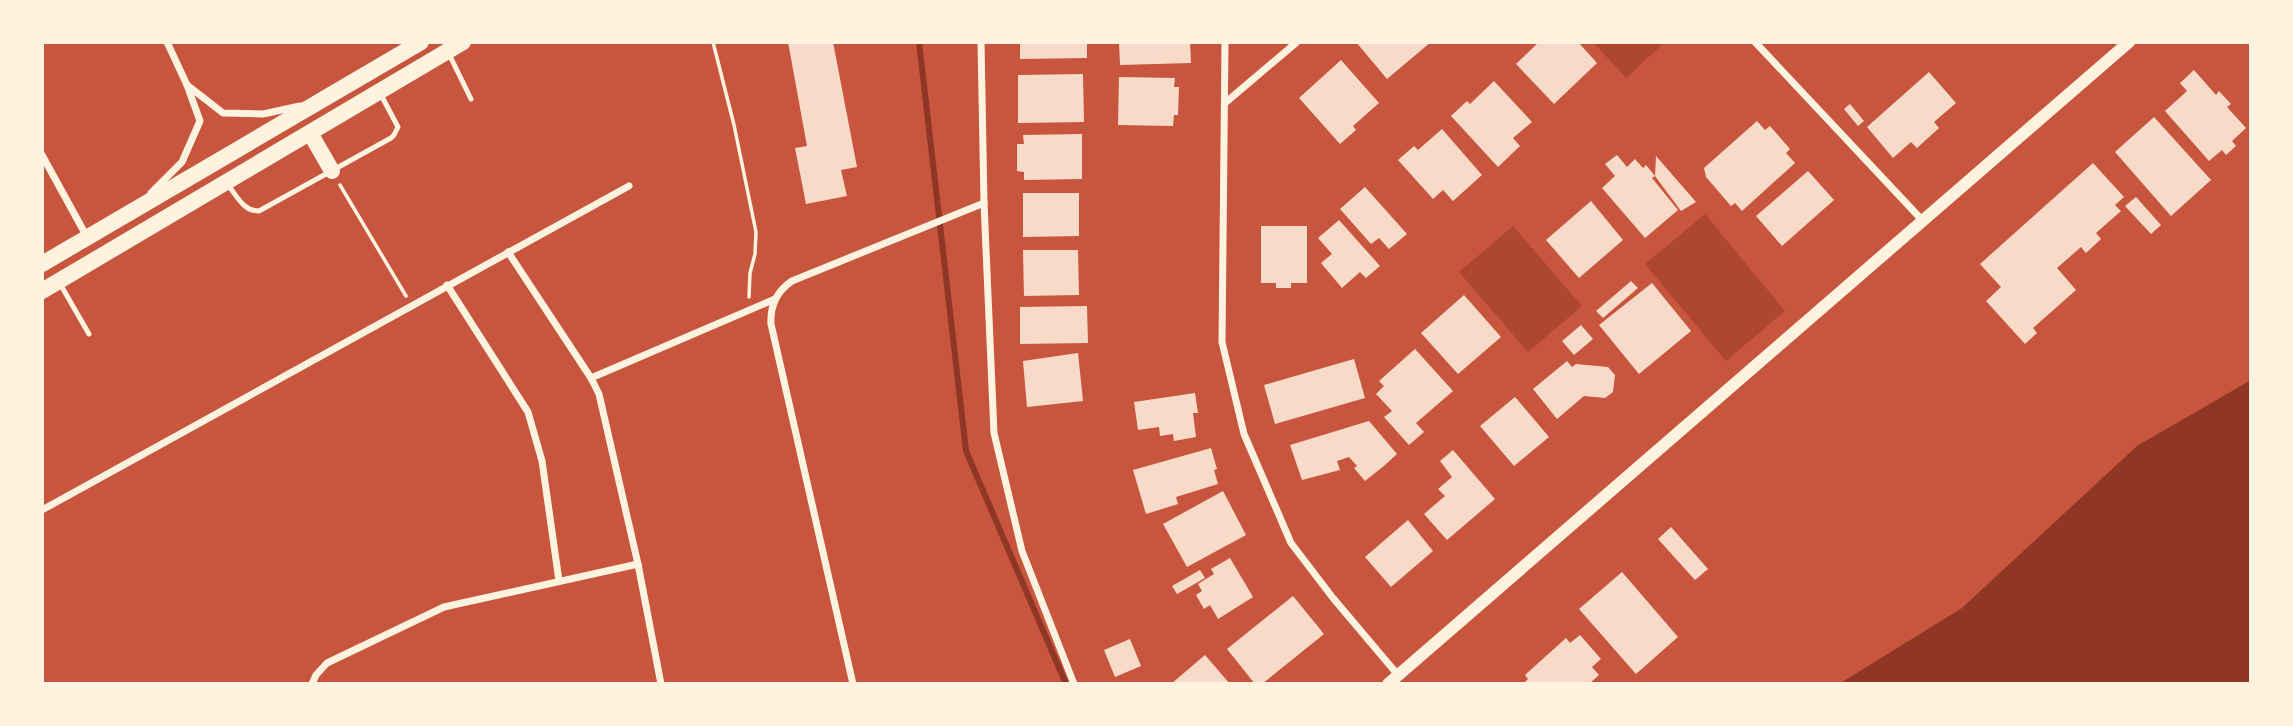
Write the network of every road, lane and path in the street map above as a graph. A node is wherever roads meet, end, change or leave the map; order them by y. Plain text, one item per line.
1 (167, 42) edge
2 (421, 42) edge
3 (463, 42) edge
4 (713, 42) edge
5 (981, 42) edge
6 (1226, 42) edge
7 (1297, 42) edge
8 (1755, 42) edge
9 (2129, 42) edge
10 (447, 51) junction
11 (187, 85) junction
12 (379, 91) junction
13 (471, 99) dead end
14 (321, 102) junction
15 (1225, 103) junction
16 (310, 133) junction
17 (42, 155) edge
18 (332, 171) junction
19 (226, 182) junction
20 (629, 186) dead end
21 (984, 203) junction
22 (133, 212) junction
23 (1923, 221) junction
24 (87, 238) junction
25 (508, 251) junction
26 (42, 264) edge
27 (59, 281) junction
28 (447, 285) junction
29 (42, 291) edge
30 (775, 299) junction
31 (411, 305) junction
32 (750, 310) junction
33 (89, 334) dead end
34 (591, 377) junction
35 (42, 510) edge
36 (638, 564) junction
37 (559, 581) junction
38 (1393, 680) edge
39 (313, 684) edge
40 (661, 684) edge
41 (853, 684) edge
42 (1074, 684) edge

1 - 11 street
2 - 14 main road
3 - 10 main road
4 - 32 path
5 - 21 street
6 - 15 street
7 - 15 street
8 - 23 street
9 - 23 street
10 - 12 main road
10 - 13 lane
11 - 14 street
11 - 22 street
12 - 16 main road
12 - 18 lane
14 - 22 main road
15 - 38 street
16 - 18 main road
16 - 19 main road
17 - 24 street
18 - 19 lane
18 - 31 path
19 - 27 main road
20 - 25 street
21 - 30 street
21 - 42 street
22 - 24 main road
23 - 38 street
24 - 26 main road
25 - 28 street
25 - 34 street
27 - 29 main road
27 - 33 lane
28 - 31 street
28 - 37 street
30 - 32 street
30 - 41 street
31 - 35 street
32 - 34 street
34 - 36 street
36 - 37 street
36 - 40 street
37 - 39 street

